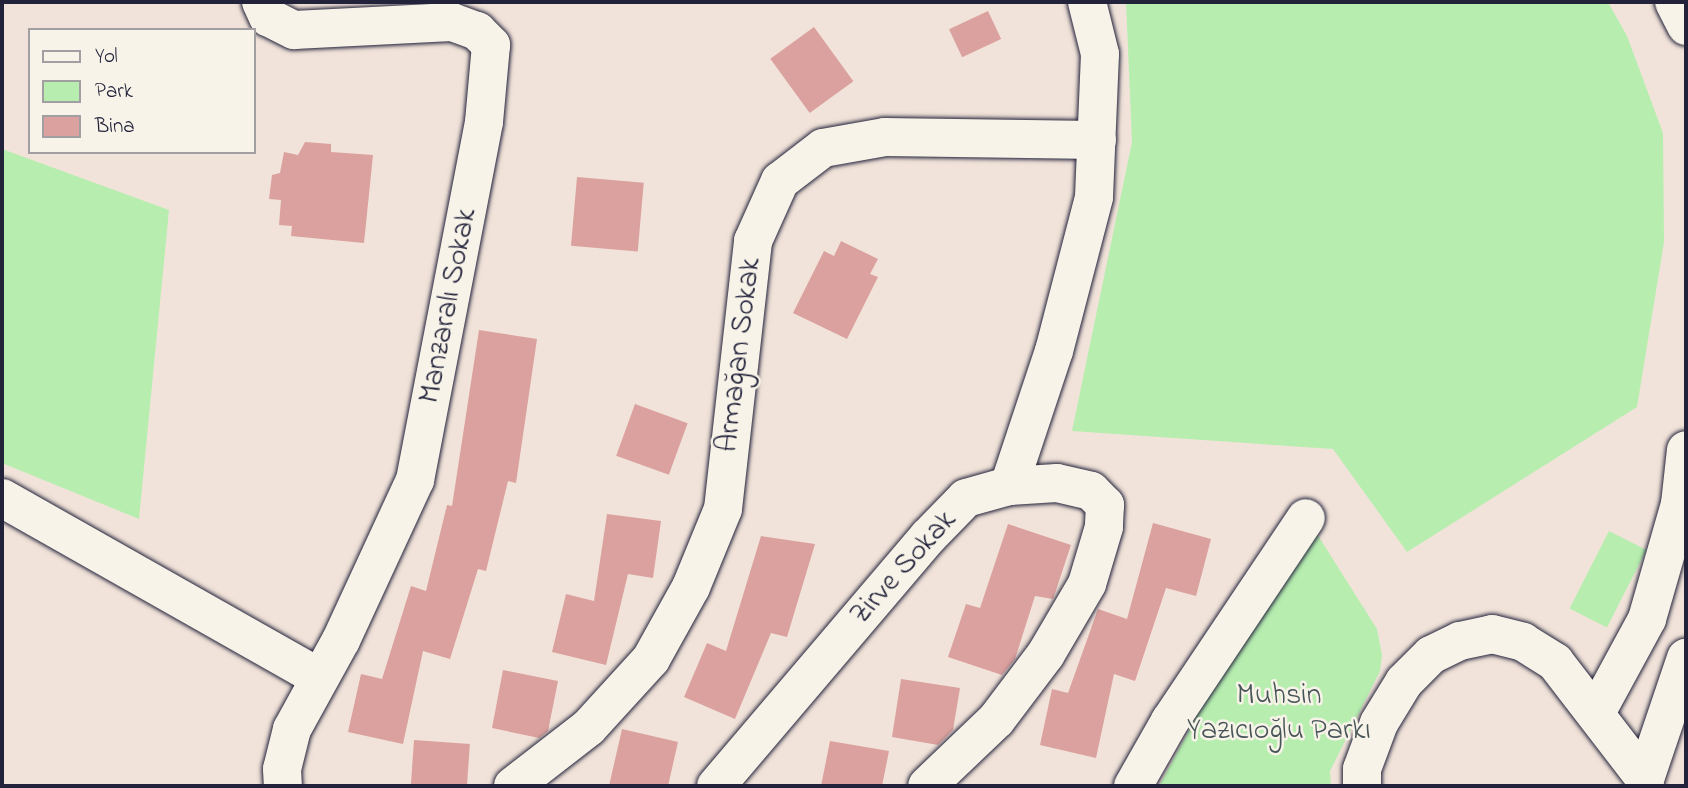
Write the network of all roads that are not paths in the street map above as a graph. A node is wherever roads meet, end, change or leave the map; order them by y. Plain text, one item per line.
1 (261, 2) edge
2 (1087, 2) edge
3 (1675, 2) edge
4 (1686, 26) edge
5 (1097, 140) junction
6 (1686, 450) edge
7 (1009, 486) junction
8 (2, 498) edge
9 (1307, 518) dead end
10 (1686, 658) edge
11 (320, 678) junction
12 (1596, 713) junction
13 (1658, 782) edge
14 (283, 786) edge
15 (513, 786) edge
16 (716, 786) edge
17 (927, 786) edge
18 (1133, 786) edge
19 (1362, 786) edge

1 - 11 street, Manzaralı Sokak
2 - 5 street
3 - 4 street
5 - 7 street
5 - 15 street, Armağan Sokak
6 - 12 street
7 - 16 street, Zirve Sokak
7 - 17 street, Zirve Sokak
8 - 11 street
9 - 18 street
10 - 13 street
11 - 14 street, Manzaralı Sokak
12 - 13 street
12 - 19 street

